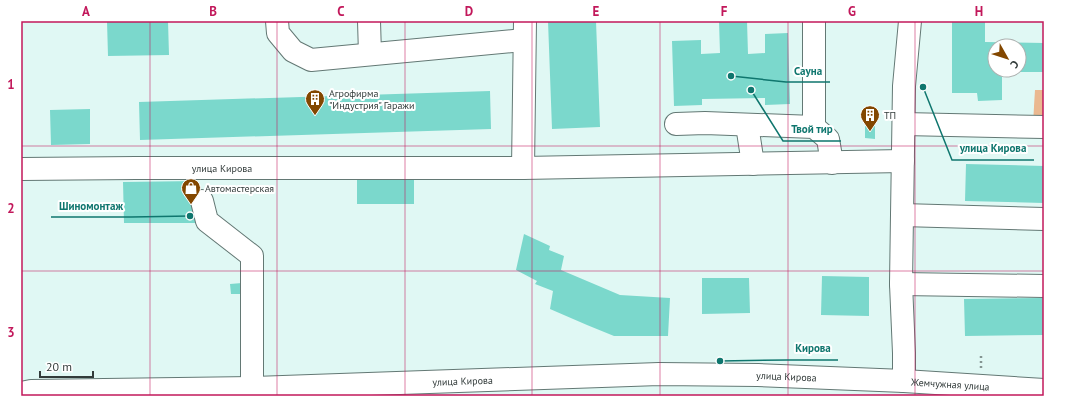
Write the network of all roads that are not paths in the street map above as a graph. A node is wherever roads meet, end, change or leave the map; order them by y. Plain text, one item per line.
1 (277, 21) edge
2 (369, 21) edge
3 (814, 21) edge
4 (910, 21) edge
5 (524, 30) edge
6 (370, 54) junction
7 (676, 124) dead end
8 (747, 124) junction
9 (904, 124) junction
10 (814, 127) junction
11 (1044, 127) edge
12 (903, 161) junction
13 (832, 163) junction
14 (753, 164) junction
15 (523, 168) junction
16 (21, 169) edge
17 (202, 201) dead end
18 (902, 215) junction
19 (1044, 219) edge
20 (901, 284) junction
21 (1044, 286) edge
22 (904, 382) junction
23 (252, 388) junction
24 (1044, 390) edge
25 (21, 393) edge

1 - 6 street
2 - 6 street
3 - 10 street
4 - 9 street
5 - 6 street
5 - 15 street
7 - 8 street
8 - 10 street
8 - 14 street
9 - 11 street
9 - 12 street
10 - 13 street
12 - 13 street, улица Кирова
12 - 18 street
13 - 14 street, улица Кирова
14 - 15 street, улица Кирова
15 - 16 street, улица Кирова
17 - 23 street
18 - 19 street
18 - 20 street
20 - 21 street
20 - 22 street
22 - 23 street, улица Кирова
22 - 24 street, Жемчужная улица
23 - 25 street, улица Кирова

